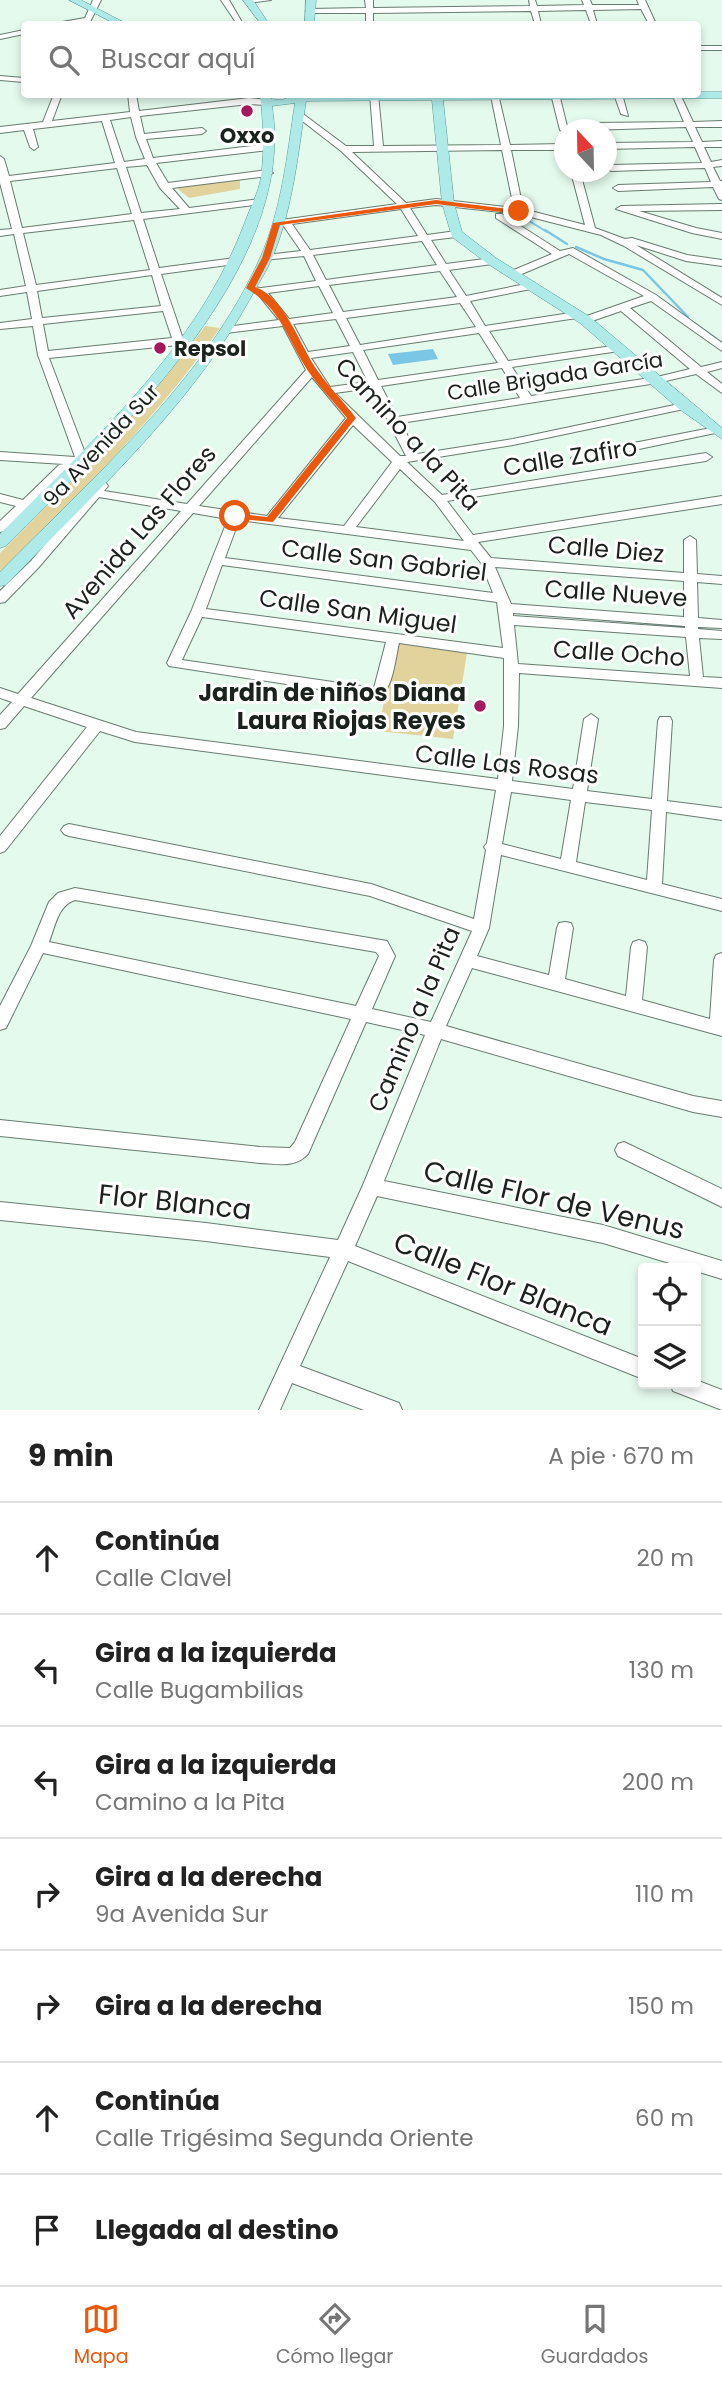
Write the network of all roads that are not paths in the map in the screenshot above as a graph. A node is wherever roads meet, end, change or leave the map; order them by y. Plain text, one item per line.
1 (74, 0) edge
2 (97, 0) edge
3 (225, 0) edge
4 (267, 0) edge
5 (369, 0) edge
6 (419, 0) edge
7 (248, 1) edge
8 (533, 4) edge
9 (587, 4) edge
10 (643, 4) edge
11 (311, 6) edge
12 (479, 8) edge
13 (369, 10) junction
14 (422, 13) junction
15 (89, 19) edge
16 (238, 21) edge
17 (263, 21) edge
18 (370, 21) edge
19 (537, 21) edge
20 (593, 21) edge
21 (651, 21) edge
22 (21, 33) edge
23 (0, 37) edge
24 (701, 48) edge
25 (720, 48) edge
26 (722, 58) edge
27 (0, 78) edge
28 (21, 80) edge
29 (701, 95) edge
30 (722, 95) edge
31 (56, 98) edge
32 (132, 98) edge
33 (259, 98) edge
34 (265, 98) edge
35 (270, 98) edge
36 (295, 98) edge
37 (300, 98) edge
38 (374, 98) edge
39 (436, 98) edge
40 (495, 98) edge
41 (556, 98) edge
42 (619, 98) edge
43 (677, 98) edge
44 (625, 114) dead end
45 (134, 115) junction
46 (300, 116) junction
47 (106, 119) junction
48 (562, 119) edge
49 (688, 124) junction
50 (722, 124) edge
51 (46, 125) junction
52 (28, 127) junction
53 (617, 127) edge
54 (0, 130) edge
55 (202, 131) dead end
56 (140, 137) junction
57 (697, 144) junction
58 (722, 144) edge
59 (617, 146) edge
60 (34, 147) dead end
61 (268, 147) junction
62 (554, 147) edge
63 (507, 148) junction
64 (344, 149) junction
65 (379, 149) junction
66 (443, 149) junction
67 (0, 159) edge
68 (148, 162) junction
69 (722, 163) edge
70 (120, 165) junction
71 (708, 165) junction
72 (617, 168) edge
73 (268, 173) junction
74 (3, 179) edge
75 (579, 182) edge
76 (616, 182) edge
77 (720, 185) edge
78 (163, 186) junction
79 (618, 188) junction
80 (722, 197) edge
81 (259, 202) junction
82 (448, 203) junction
83 (404, 206) junction
84 (722, 207) edge
85 (624, 209) junction
86 (186, 210) junction
87 (519, 211) junction
88 (135, 216) junction
89 (499, 216) dead end
90 (282, 224) junction
91 (591, 230) junction
92 (16, 231) junction
93 (0, 233) edge
94 (604, 233) junction
95 (456, 234) junction
96 (722, 236) edge
97 (424, 238) junction
98 (565, 252) junction
99 (307, 253) junction
100 (266, 258) junction
101 (235, 261) junction
102 (492, 261) junction
103 (722, 263) edge
104 (442, 267) junction
105 (157, 272) junction
106 (513, 274) junction
107 (320, 283) junction
108 (531, 286) junction
109 (32, 289) junction
110 (256, 290) junction
111 (0, 293) edge
112 (652, 297) junction
113 (464, 299) junction
114 (722, 302) edge
115 (622, 307) junction
116 (167, 308) junction
117 (338, 316) junction
118 (581, 317) junction
119 (37, 322) junction
120 (286, 323) junction
121 (0, 326) edge
122 (226, 330) junction
123 (484, 331) junction
124 (181, 342) junction
125 (619, 348) junction
126 (722, 348) edge
127 (355, 349) junction
128 (43, 355) junction
129 (305, 356) junction
130 (506, 364) junction
131 (722, 365) edge
132 (312, 370) junction
133 (699, 370) junction
134 (657, 380) junction
135 (373, 384) junction
136 (722, 390) edge
137 (327, 391) junction
138 (527, 401) junction
139 (684, 406) junction
140 (352, 418) junction
141 (393, 421) junction
142 (712, 430) edge
143 (722, 447) edge
144 (126, 453) junction
145 (0, 456) edge
146 (706, 457) dead end
147 (577, 458) dead end
148 (406, 459) junction
149 (82, 461) junction
150 (96, 493) junction
151 (0, 498) edge
152 (439, 499) junction
153 (722, 500) edge
154 (25, 504) junction
155 (190, 509) junction
156 (235, 516) junction
157 (270, 520) junction
158 (0, 528) edge
159 (347, 531) junction
160 (690, 540) dead end
161 (472, 542) junction
162 (0, 543) edge
163 (219, 561) junction
164 (487, 562) junction
165 (690, 578) junction
166 (722, 580) edge
167 (0, 581) edge
168 (0, 599) edge
169 (505, 609) junction
170 (198, 612) junction
171 (722, 624) edge
172 (691, 628) junction
173 (722, 635) edge
174 (393, 639) junction
175 (512, 661) junction
176 (697, 681) junction
177 (722, 683) edge
178 (0, 693) edge
179 (22, 700) junction
180 (591, 719) dead end
181 (665, 721) dead end
182 (0, 724) edge
183 (97, 724) junction
184 (505, 788) junction
185 (580, 796) junction
186 (658, 806) junction
187 (722, 814) edge
188 (69, 830) dead end
189 (0, 847) edge
190 (492, 847) junction
191 (568, 865) junction
192 (654, 887) junction
193 (722, 905) edge
194 (481, 928) junction
195 (565, 928) dead end
196 (39, 946) junction
197 (639, 947) dead end
198 (468, 960) junction
199 (721, 960) edge
200 (556, 984) junction
201 (634, 1005) junction
202 (363, 1013) junction
203 (0, 1023) edge
204 (720, 1029) edge
205 (436, 1030) junction
206 (722, 1109) edge
207 (0, 1128) edge
208 (624, 1150) dead end
209 (372, 1187) junction
210 (722, 1198) edge
211 (0, 1211) edge
212 (343, 1250) junction
213 (722, 1270) edge
214 (638, 1367) edge
215 (288, 1371) junction
216 (693, 1389) edge
217 (722, 1400) edge
218 (269, 1410) edge
219 (392, 1410) edge

1 - 15 main road
2 - 15 street
3 - 16 street
4 - 7 street
5 - 13 street
6 - 14 street
7 - 17 main road
8 - 9 street
8 - 12 street
8 - 19 street
9 - 10 street
9 - 20 street
10 - 21 street
11 - 13 street
12 - 14 street
13 - 14 street
13 - 18 street
22 - 23 street
24 - 25 street
25 - 26 street
27 - 28 street
29 - 30 main road
31 - 51 street
32 - 45 street
33 - 45 street
34 - 61 main road
35 - 36 main road
37 - 46 main road, 9a Avenida Sur
38 - 65 street
39 - 66 main road
40 - 63 street
41 - 48 street
42 - 44 street
43 - 49 street
45 - 47 street
45 - 56 street
46 - 64 street
46 - 90 main road, 9a Avenida Sur
47 - 51 street
47 - 70 street
49 - 50 street
49 - 53 street
49 - 57 street
51 - 52 street
52 - 54 street
52 - 60 street
55 - 56 street
56 - 68 street
57 - 58 street
57 - 59 street
57 - 71 street
61 - 68 street
61 - 73 main road
62 - 63 street
63 - 66 street
63 - 87 street
64 - 65 street
64 - 83 street
65 - 66 street
66 - 82 main road
67 - 74 street
68 - 70 street
68 - 78 street
69 - 71 street
70 - 74 street
70 - 88 street
71 - 72 street
71 - 77 street
73 - 78 street
73 - 81 main road
74 - 92 street
75 - 91 street
76 - 79 street
77 - 79 street
77 - 80 street
78 - 86 street
79 - 85 street
81 - 86 street
81 - 101 main road
82 - 83 street
82 - 87 street
82 - 95 main road
83 - 90 street
83 - 97 street
84 - 85 street
85 - 94 street
85 - 96 street
86 - 88 street
87 - 91 street
88 - 92 street
88 - 105 street
89 - 98 street
90 - 99 street
90 - 100 main road, 9a Avenida Sur
91 - 94 street
92 - 93 street
92 - 109 street
94 - 103 street
94 - 114 street
95 - 97 street
95 - 102 main road
97 - 99 street
97 - 104 street
98 - 106 street
98 - 112 street
99 - 100 street
99 - 107 street
100 - 110 main road, 9a Avenida Sur
101 - 105 street
101 - 124 main road
102 - 104 street
102 - 106 main road
104 - 107 street
104 - 113 street
105 - 109 street
105 - 116 street
106 - 108 main road
107 - 110 street
107 - 117 street
108 - 113 street
108 - 118 main road
109 - 111 street
109 - 119 street
110 - 120 street, Camino a la Pita
110 - 122 main road, 9a Avenida Sur
112 - 115 street
112 - 126 street
113 - 117 street
113 - 123 street
115 - 118 street
115 - 133 street
116 - 119 street
116 - 124 street
117 - 120 street
117 - 127 street
118 - 123 street
118 - 125 main road
119 - 121 street
119 - 128 street
120 - 122 street
120 - 129 street, Camino a la Pita
122 - 144 main road, 9a Avenida Sur
123 - 127 street
123 - 130 street
124 - 128 street
124 - 149 main road
125 - 130 street
125 - 134 main road
127 - 129 street
127 - 135 street
128 - 149 street
129 - 132 street, Camino a la Pita
130 - 135 street
130 - 138 street
131 - 133 street, Calle Brigada García
132 - 137 street, Camino a la Pita
132 - 155 street, Avenida Las Flores
133 - 134 street, Calle Brigada García
133 - 136 street
134 - 138 street, Calle Brigada García
134 - 139 main road
135 - 137 street
135 - 141 street
137 - 140 street, Camino a la Pita
138 - 141 street, Calle Brigada García
139 - 142 main road
139 - 148 street
140 - 148 street, Camino a la Pita
140 - 157 street
141 - 148 street
142 - 143 main road
142 - 147 street
144 - 150 street
144 - 167 main road, 9a Avenida Sur
145 - 149 street
146 - 152 street, Calle Zafiro
148 - 152 street, Camino a la Pita
148 - 159 street
149 - 154 street
149 - 162 main road
150 - 155 street
150 - 168 street
151 - 154 street
152 - 161 street, Camino a la Pita
153 - 161 street
154 - 158 street
155 - 156 street
155 - 179 street, Avenida Las Flores
156 - 157 street
156 - 163 street
157 - 159 street
159 - 161 street
160 - 165 street
161 - 164 street, Camino a la Pita
163 - 169 street, Calle San Gabriel
163 - 170 street
164 - 165 street, Calle Diez
164 - 169 street, Camino a la Pita
165 - 166 street, Calle Diez
165 - 172 street
169 - 172 street, Calle Nueve
169 - 175 street, Camino a la Pita
170 - 174 street, Calle San Miguel
170 - 174 street
171 - 172 street, Calle Nueve
172 - 173 street, Calle Nueve
172 - 176 street
174 - 175 street, Calle San Miguel
175 - 176 street, Calle Ocho
175 - 184 street, Camino a la Pita
176 - 177 street, Calle Ocho
178 - 179 street, Calle Las Rosas
179 - 182 street, Avenida Las Flores
179 - 183 street, Calle Las Rosas
180 - 185 street
181 - 186 street
183 - 184 street, Calle Las Rosas
183 - 189 street
184 - 185 street, Calle Las Rosas
184 - 190 street, Camino a la Pita
185 - 186 street, Calle Las Rosas
185 - 191 street
186 - 187 street, Calle Las Rosas
186 - 192 street
188 - 194 street
190 - 191 street
190 - 194 street, Camino a la Pita
191 - 192 street
192 - 193 street
194 - 198 street, Camino a la Pita
195 - 200 street
196 - 202 street
196 - 202 street
196 - 203 street
197 - 201 street
198 - 200 street
198 - 205 street, Camino a la Pita
199 - 204 street
200 - 201 street
201 - 204 street
202 - 205 street
202 - 207 street
205 - 206 street
205 - 209 street, Camino a la Pita
208 - 210 street
209 - 212 street, Camino a la Pita
209 - 213 street, Calle Flor de Venus
211 - 212 street, Flor Blanca
212 - 214 street, Calle Flor Blanca
212 - 215 street, Camino a la Pita
215 - 218 street, Camino a la Pita
215 - 219 street
216 - 217 street

